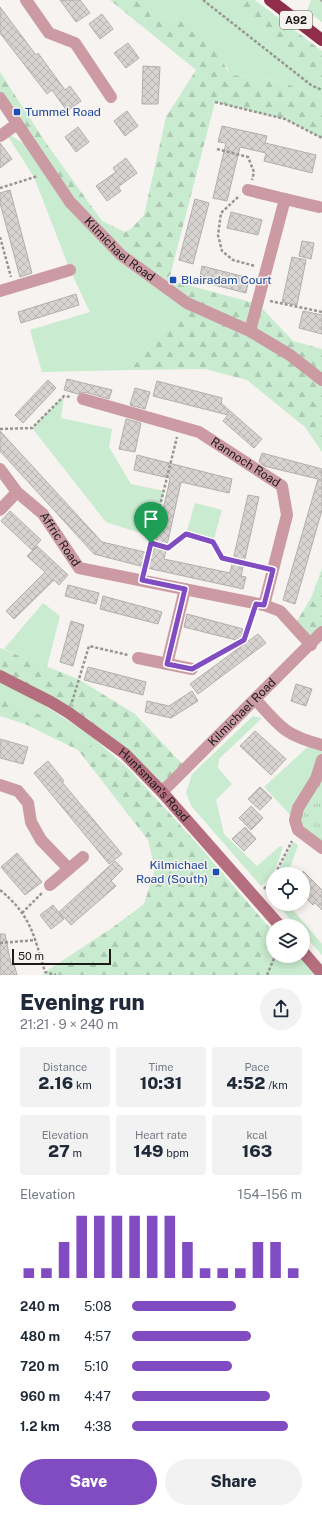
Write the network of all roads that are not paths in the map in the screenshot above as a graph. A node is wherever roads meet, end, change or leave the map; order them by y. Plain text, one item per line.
1 (26, 0) edge
2 (270, 0) edge
3 (322, 40) edge
4 (111, 97) dead end
5 (0, 98) edge
6 (17, 124) junction
7 (0, 136) edge
8 (248, 190) road end
9 (285, 199) junction
10 (319, 207) dead end
11 (70, 270) dead end
12 (0, 291) edge
13 (250, 331) junction
14 (322, 380) edge
15 (83, 399) road end
16 (0, 468) edge
17 (17, 492) junction
18 (0, 510) edge
19 (185, 589) junction
20 (260, 604) junction
21 (322, 632) edge
22 (311, 645) junction
23 (138, 658) road end
24 (167, 664) junction
25 (192, 669) road end
26 (0, 676) edge
27 (256, 700) junction
28 (322, 745) edge
29 (322, 760) edge
30 (0, 785) edge
31 (162, 792) junction
32 (322, 848) edge
33 (83, 857) dead end
34 (69, 869) junction
35 (50, 885) road end
36 (274, 919) edge
37 (310, 960) edge
38 (322, 974) edge

1 - 4 street
2 - 3 highway, A92
5 - 6 street, Kilmichael Road
6 - 7 street
6 - 13 street, Kilmichael Road
8 - 9 street
9 - 10 street
9 - 13 street
11 - 12 street
13 - 14 street, Kilmichael Road
15 - 20 street, Rannoch Road
16 - 17 street, Affric Road
17 - 18 street
17 - 19 street, Affric Road
19 - 20 street, Affric Road
19 - 24 street
20 - 22 street, Affric Road
21 - 22 street, Kilmichael Road
22 - 27 street, Kilmichael Road
23 - 24 street
24 - 25 street
26 - 31 street, Huntsman's Road
27 - 28 street
27 - 31 street, Kilmichael Road
29 - 32 street
30 - 34 street
31 - 36 street, Huntsman's Road
33 - 34 street
34 - 35 street
37 - 38 street

